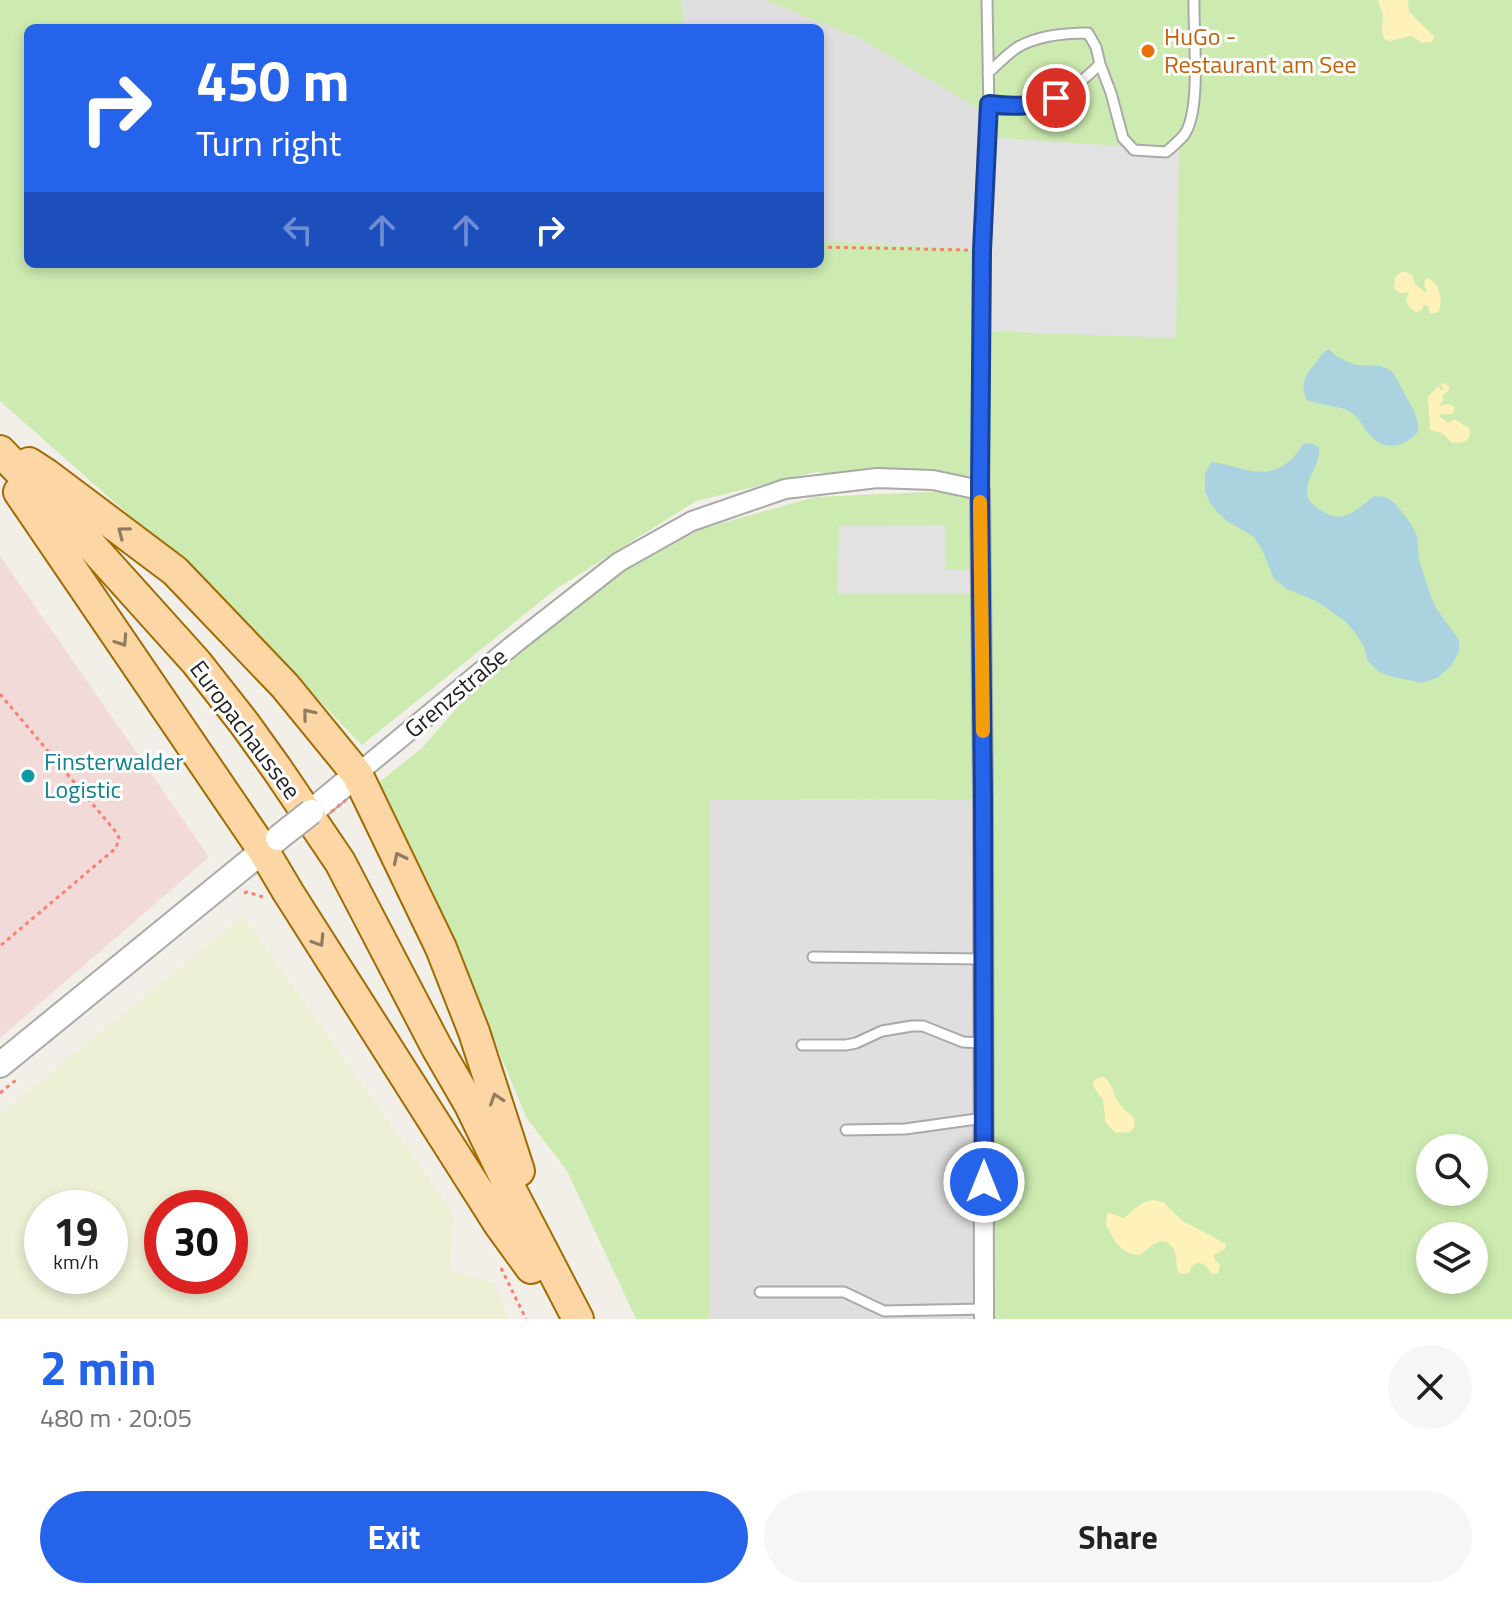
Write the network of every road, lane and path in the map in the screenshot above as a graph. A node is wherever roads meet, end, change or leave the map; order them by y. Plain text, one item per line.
1 (987, 0) edge
2 (1194, 0) edge
3 (1100, 64) junction
4 (988, 73) junction
5 (989, 109) junction
6 (824, 247) edge
7 (982, 250) junction
8 (0, 445) edge
9 (0, 451) edge
10 (0, 460) edge
11 (980, 490) junction
12 (0, 694) edge
13 (348, 782) junction
14 (270, 844) junction
15 (227, 880) junction
16 (288, 892) junction
17 (0, 946) edge
18 (813, 957) dead end
19 (984, 959) junction
20 (984, 1043) junction
21 (802, 1045) dead end
22 (0, 1065) edge
23 (984, 1118) junction
24 (846, 1130) dead end
25 (537, 1261) junction
26 (760, 1292) dead end
27 (984, 1314) edge
28 (556, 1319) edge
29 (578, 1319) edge

1 - 4 lane
2 - 3 lane
3 - 4 lane
3 - 5 lane
4 - 5 lane
5 - 7 lane
6 - 7 path
7 - 11 lane
13 -> 8 main road
9 - 25 main road, Europachaussee
10 -> 14 main road
11 - 13 street, Grenzstraße
11 - 19 street
12 - 17 path
13 - 14 street, Grenzstraße, bridge
25 -> 13 main road
14 - 15 street, Grenzstraße
14 - 16 main road
15 - 16 street
15 - 22 street, Grenzstraße
16 -> 25 main road
18 - 19 lane
19 - 20 street
20 - 21 lane
20 - 23 street
23 - 24 lane
23 - 27 street
25 - 28 main road, Europachaussee
25 - 29 main road, Europachaussee
26 - 27 lane

